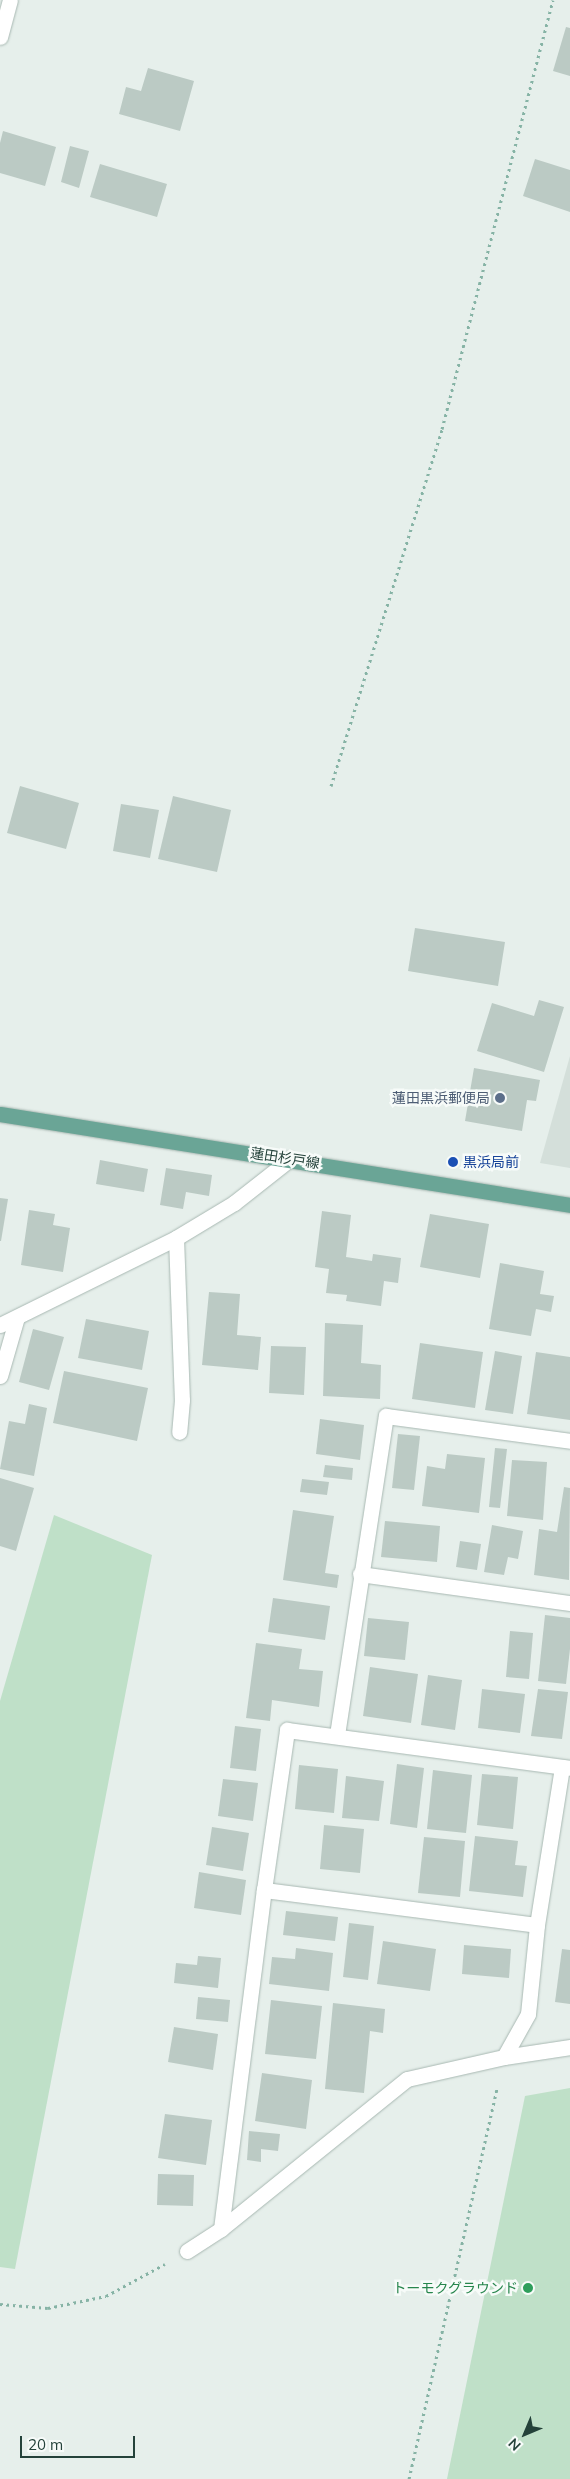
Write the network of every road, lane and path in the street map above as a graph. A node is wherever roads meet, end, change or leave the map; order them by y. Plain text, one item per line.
1 (10, 0) edge
2 (553, 0) edge
3 (0, 36) edge
4 (330, 786) dead end
5 (0, 1114) edge
6 (290, 1159) junction
7 (570, 1205) edge
8 (176, 1238) junction
9 (17, 1317) junction
10 (0, 1324) edge
11 (0, 1376) edge
12 (179, 1432) dead end
13 (570, 1441) edge
14 (360, 1574) junction
15 (570, 1602) edge
16 (336, 1735) junction
17 (566, 1768) edge
18 (264, 1890) junction
19 (537, 1924) junction
20 (570, 2047) edge
21 (504, 2057) junction
22 (221, 2229) junction
23 (187, 2251) joint
24 (0, 2304) edge
25 (409, 2479) edge

1 - 3 street
2 - 4 path
5 - 6 main road, 蓮田杉戸線
6 - 7 main road, 蓮田杉戸線
6 - 8 street
8 - 9 street
8 - 12 street
9 - 10 street
9 - 11 street
13 - 14 street
14 - 15 street
14 - 16 street
16 - 17 street
16 - 18 street
17 - 19 street
18 - 19 street
18 - 22 street
19 - 21 street
20 - 21 street
21 - 22 street
21 - 25 path
22 - 23 street
23 - 24 path

